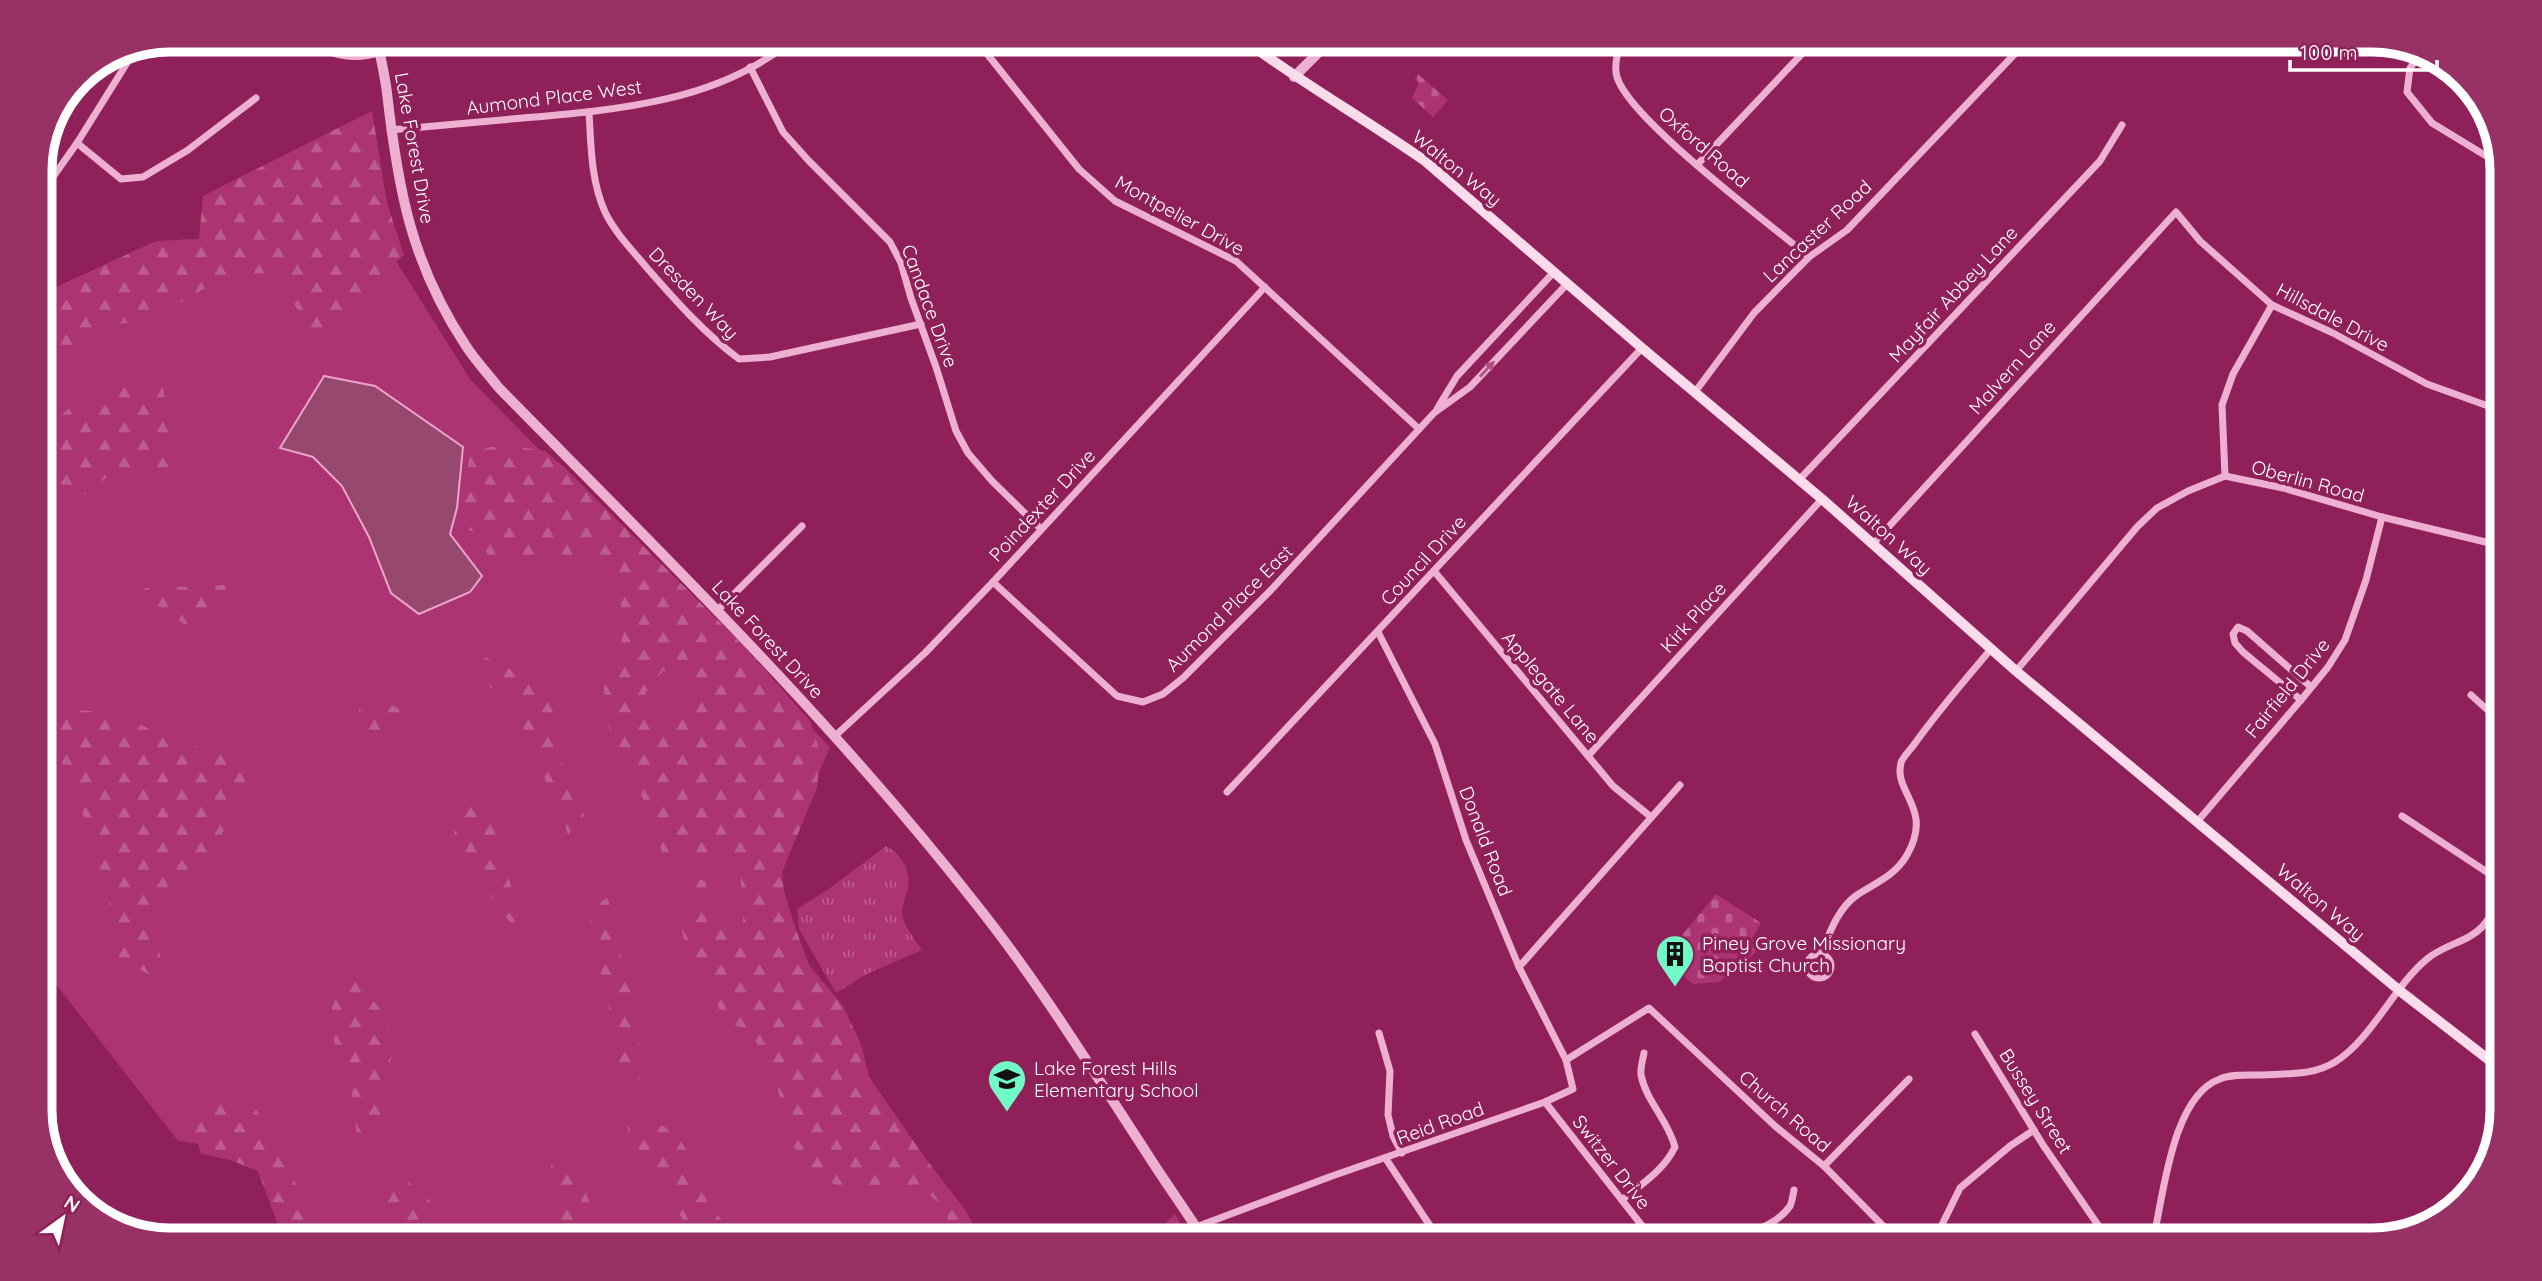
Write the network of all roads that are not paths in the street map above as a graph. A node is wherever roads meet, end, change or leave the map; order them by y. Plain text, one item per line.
1 (329, 52) edge
2 (773, 52) edge
3 (985, 52) edge
4 (1260, 52) edge
5 (1319, 52) edge
6 (1619, 52) edge
7 (1804, 52) edge
8 (2017, 52) edge
9 (379, 53) joint
10 (129, 60) edge
11 (2415, 62) edge
12 (750, 67) junction
13 (1294, 77) junction
14 (256, 98) dead end
15 (589, 112) junction
16 (2122, 125) dead end
17 (390, 130) junction
18 (77, 143) junction
19 (2488, 157) edge
20 (1698, 164) junction
21 (53, 176) edge
22 (2176, 212) joint
23 (1809, 257) junction
24 (1554, 272) junction
25 (1567, 284) junction
26 (1265, 287) junction
27 (2272, 305) junction
28 (921, 324) junction
29 (1642, 348) junction
30 (1695, 393) junction
31 (2489, 406) edge
32 (1434, 413) junction
33 (1419, 429) junction
34 (2225, 476) junction
35 (1799, 480) junction
36 (1822, 499) junction
37 (2382, 517) junction
38 (802, 526) dead end
39 (1041, 529) junction
40 (1873, 544) junction
41 (2489, 544) edge
42 (1434, 571) junction
43 (993, 582) junction
44 (718, 610) junction
45 (1378, 632) junction
46 (1991, 649) junction
47 (2016, 671) junction
48 (2311, 687) junction
49 (2471, 695) dead end
50 (2301, 700) junction
51 (2490, 712) edge
52 (835, 736) junction
53 (1588, 756) junction
54 (1680, 785) dead end
55 (1227, 792) dead end
56 (2402, 816) dead end
57 (1651, 817) junction
58 (2197, 822) junction
59 (2490, 874) edge
60 (2490, 915) edge
61 (1821, 954) dead end
62 (1519, 967) junction
63 (2400, 991) junction
64 (1379, 1034) dead end
65 (1975, 1034) dead end
66 (1644, 1053) dead end
67 (1566, 1060) junction
68 (2490, 1061) edge
69 (1909, 1079) dead end
70 (1545, 1102) junction
71 (2034, 1130) junction
72 (1402, 1153) junction
73 (1386, 1159) junction
74 (1824, 1166) junction
75 (1794, 1190) dead end
76 (1622, 1200) junction
77 (1196, 1227) joint
78 (1431, 1228) edge
79 (1644, 1228) edge
80 (1759, 1228) edge
81 (1885, 1228) edge
82 (1940, 1228) edge
83 (2100, 1228) edge
84 (2156, 1228) edge

1 - 9 street
2 - 12 street, Aumond Place West
3 - 26 street, Montpelier Drive
4 - 13 main road, Walton Way
5 - 13 street
6 - 20 street, Oxford Road
7 - 20 street
8 - 23 street, Lancaster Road
9 - 17 street, Lake Forest Drive
10 - 18 street
11 - 19 street
12 - 15 street, Aumond Place West
12 - 28 street, Candace Drive
13 - 24 main road, Walton Way
14 - 18 street
15 - 17 street, Aumond Place West
15 - 28 street, Dresden Way
16 - 35 street, Mayfair Abbey Lane
17 - 44 street, Lake Forest Drive
18 - 21 street
20 - 23 street, Oxford Road
22 - 27 street, Hillsdale Drive
22 - 40 street, Malvern Lane
23 - 30 street, Lancaster Road
24 - 25 main road, Walton Way
24 - 32 street, Aumond Place East
25 - 29 main road, Walton Way
32 -> 25 street, Aumond Place East
26 - 33 street, Montpelier Drive
26 - 39 street, Poindexter Drive
27 - 31 street, Hillsdale Drive
27 - 34 street
28 - 39 street, Candace Drive
29 - 30 main road, Walton Way
29 - 42 street, Council Drive
30 - 35 main road, Walton Way
32 - 33 street, Aumond Place East
33 - 43 street, Aumond Place East
34 - 37 street, Oberlin Road
34 - 47 street, Oberlin Road
35 - 36 main road, Walton Way
36 - 40 main road, Walton Way
36 - 53 street, Kirk Place
37 - 41 street, Oberlin Road
37 - 48 street, Fairfield Drive
38 - 44 street
39 - 43 street, Poindexter Drive
40 - 46 main road, Walton Way
42 - 45 street, Council Drive
42 - 53 street, Applegate Lane
43 - 52 street, Poindexter Drive
44 - 52 street, Lake Forest Drive
45 - 55 street, Council Drive
45 - 62 street, Donald Road
46 - 47 main road, Walton Way
46 - 61 street
47 - 58 main road, Walton Way
48 - 50 street, Fairfield Drive
48 - 50 street
49 - 51 street
50 - 58 street, Fairfield Drive
52 - 77 street, Lake Forest Drive
53 - 57 street, Applegate Lane
54 - 57 street
56 - 59 street
57 - 62 street
58 - 63 main road, Walton Way
60 - 63 street
62 - 67 street, Donald Road
63 - 68 main road, Walton Way
63 - 84 street
64 - 72 street
65 - 71 street, Bussey Street
66 - 76 street
67 - 70 street, Reid Road
67 - 74 street, Church Road
69 - 74 street
70 - 72 street, Reid Road
70 - 76 street, Switzer Drive
71 - 82 street
71 - 83 street, Bussey Street
72 - 73 street, Reid Road
73 - 77 street, Reid Road
73 - 78 street
74 - 81 street, Church Road
75 - 80 street
76 - 79 street, Switzer Drive

